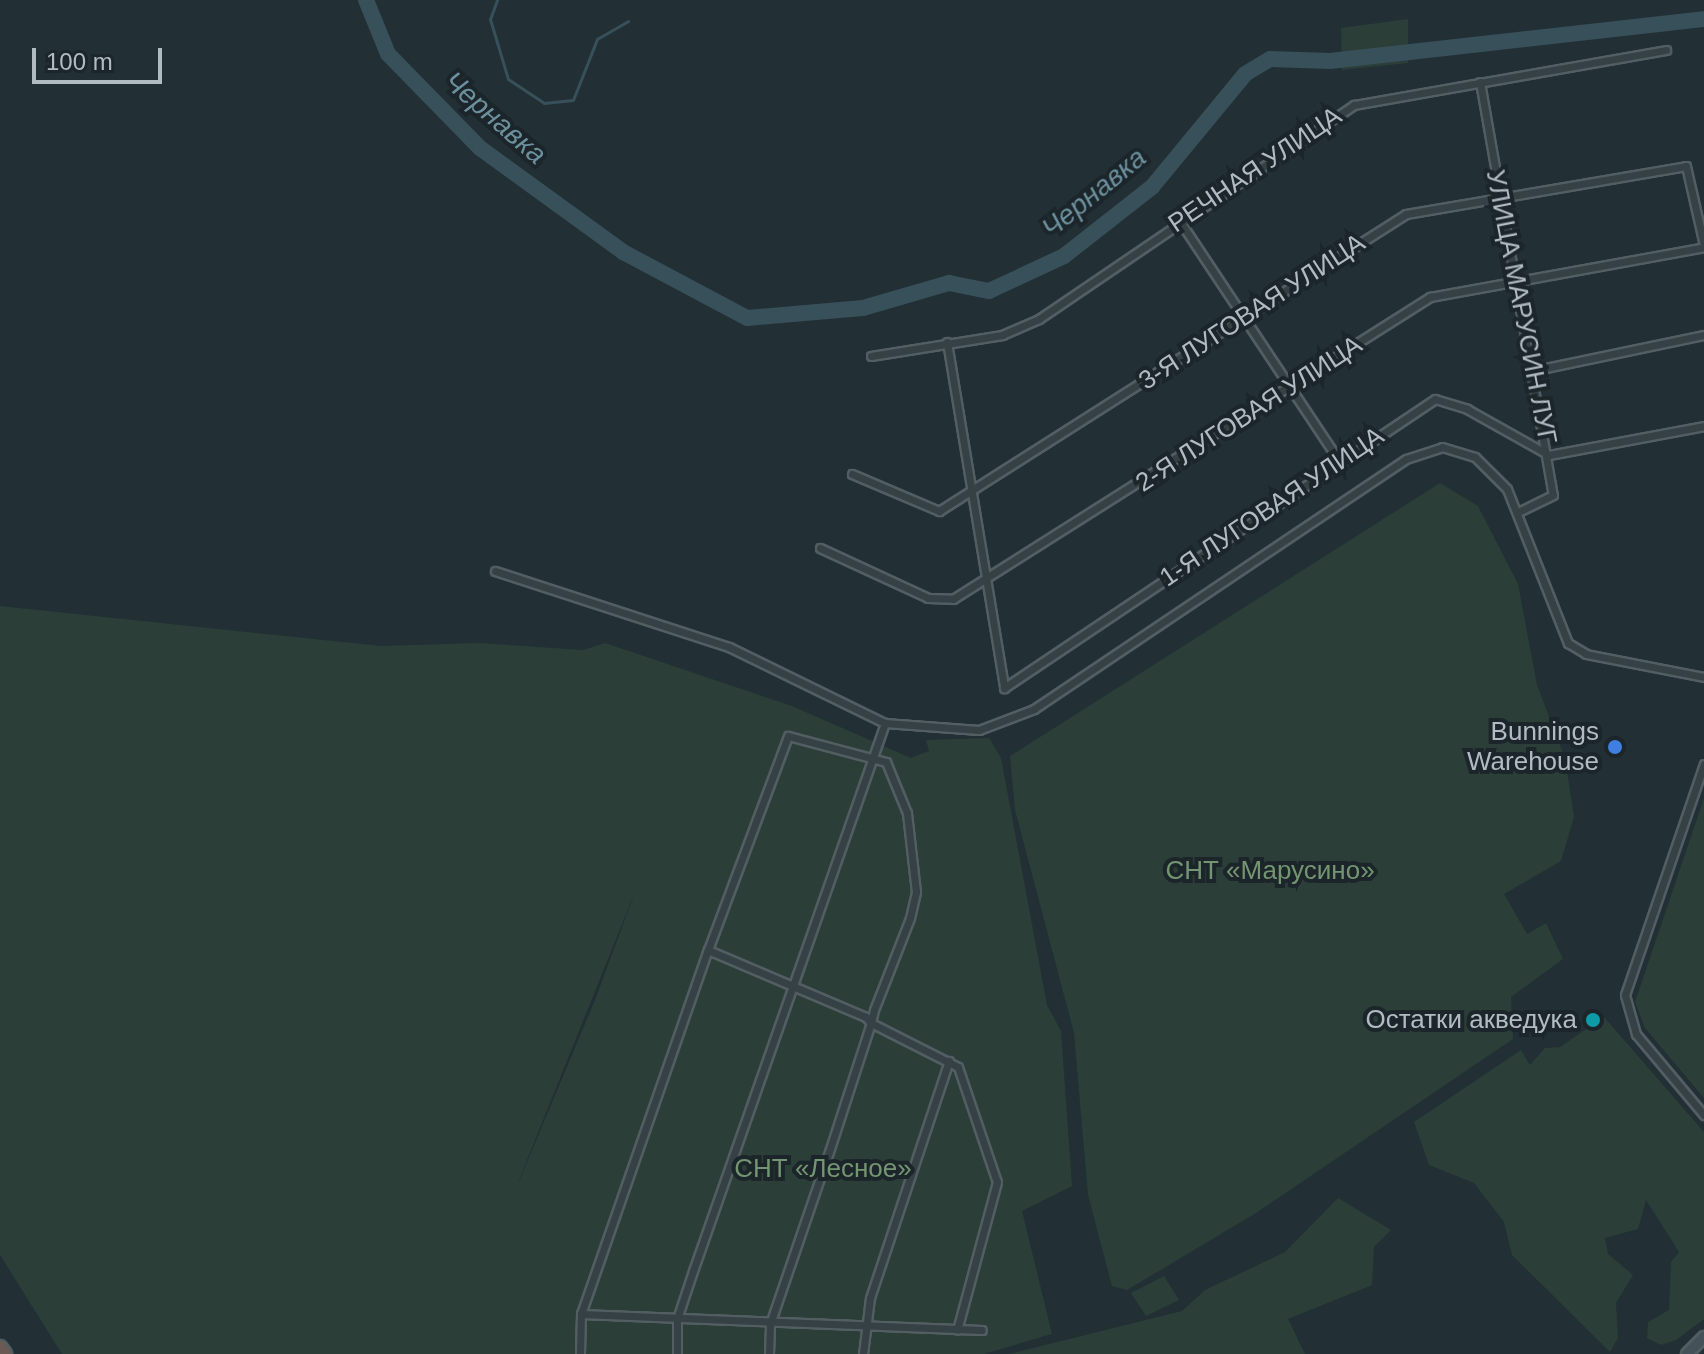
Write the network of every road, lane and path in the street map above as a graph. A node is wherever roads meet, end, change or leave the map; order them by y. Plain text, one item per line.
1 (1666, 50) dead end
2 (1480, 82) junction
3 (1499, 198) junction
4 (1179, 220) junction
5 (1704, 246) edge
6 (1514, 281) junction
7 (1244, 320) junction
8 (1704, 335) edge
9 (947, 342) junction
10 (871, 356) dead end
11 (1531, 371) junction
12 (1289, 388) junction
13 (1704, 426) edge
14 (1549, 455) junction
15 (1339, 461) junction
16 (852, 474) dead end
17 (970, 496) junction
18 (1518, 512) junction
19 (820, 548) dead end
20 (495, 571) dead end
21 (986, 584) junction
22 (1704, 677) edge
23 (885, 723) junction
24 (875, 757) junction
25 (1704, 764) edge
26 (708, 950) junction
27 (793, 988) junction
28 (871, 1023) junction
29 (949, 1061) junction
30 (1704, 1115) edge
31 (581, 1314) junction
32 (677, 1319) junction
33 (770, 1324) junction
34 (863, 1326) junction
35 (957, 1330) junction
36 (982, 1330) dead end
37 (1704, 1337) edge
38 (0, 1347) edge
39 (5, 1354) edge
40 (580, 1354) edge
41 (677, 1354) edge
42 (769, 1354) edge
43 (863, 1354) edge
44 (1687, 1354) edge

1 - 2 street, РЕЧНАЯ УЛИЦА
2 - 3 street, УЛИЦА МАРУСИН ЛУГ
2 - 4 street, РЕЧНАЯ УЛИЦА
3 - 5 street, 3-Я ЛУГОВАЯ УЛИЦА
3 - 6 street, УЛИЦА МАРУСИН ЛУГ
3 - 7 street, 3-Я ЛУГОВАЯ УЛИЦА
4 - 7 street
4 - 9 street, РЕЧНАЯ УЛИЦА
5 - 6 street, 2-Я ЛУГОВАЯ УЛИЦА
6 - 11 street, УЛИЦА МАРУСИН ЛУГ
6 - 12 street, 2-Я ЛУГОВАЯ УЛИЦА
7 - 12 street
7 - 17 street, 3-Я ЛУГОВАЯ УЛИЦА
8 - 11 street
9 - 10 street, РЕЧНАЯ УЛИЦА
9 - 17 street
11 - 14 street, УЛИЦА МАРУСИН ЛУГ
12 - 15 street
12 - 21 street, 2-Я ЛУГОВАЯ УЛИЦА
13 - 14 street
14 - 15 street, 1-Я ЛУГОВАЯ УЛИЦА
14 - 18 street, УЛИЦА МАРУСИН ЛУГ
15 - 21 street, 1-Я ЛУГОВАЯ УЛИЦА
16 - 17 street, 3-Я ЛУГОВАЯ УЛИЦА
17 - 21 street
18 - 22 street
18 - 23 street
19 - 21 street, 2-Я ЛУГОВАЯ УЛИЦА
20 - 23 street
23 - 24 street
24 - 26 street
24 - 27 street
24 - 28 street
25 - 30 street
26 - 27 street
26 - 31 street
27 - 28 street
27 - 32 street
28 - 29 street
28 - 33 street
29 - 34 street
29 - 35 street
31 - 32 street
31 - 40 street
32 - 33 street
32 - 41 street
33 - 34 street
33 - 42 street
34 - 35 street
34 - 43 street
35 - 36 street
37 - 44 main road
38 - 39 highway

